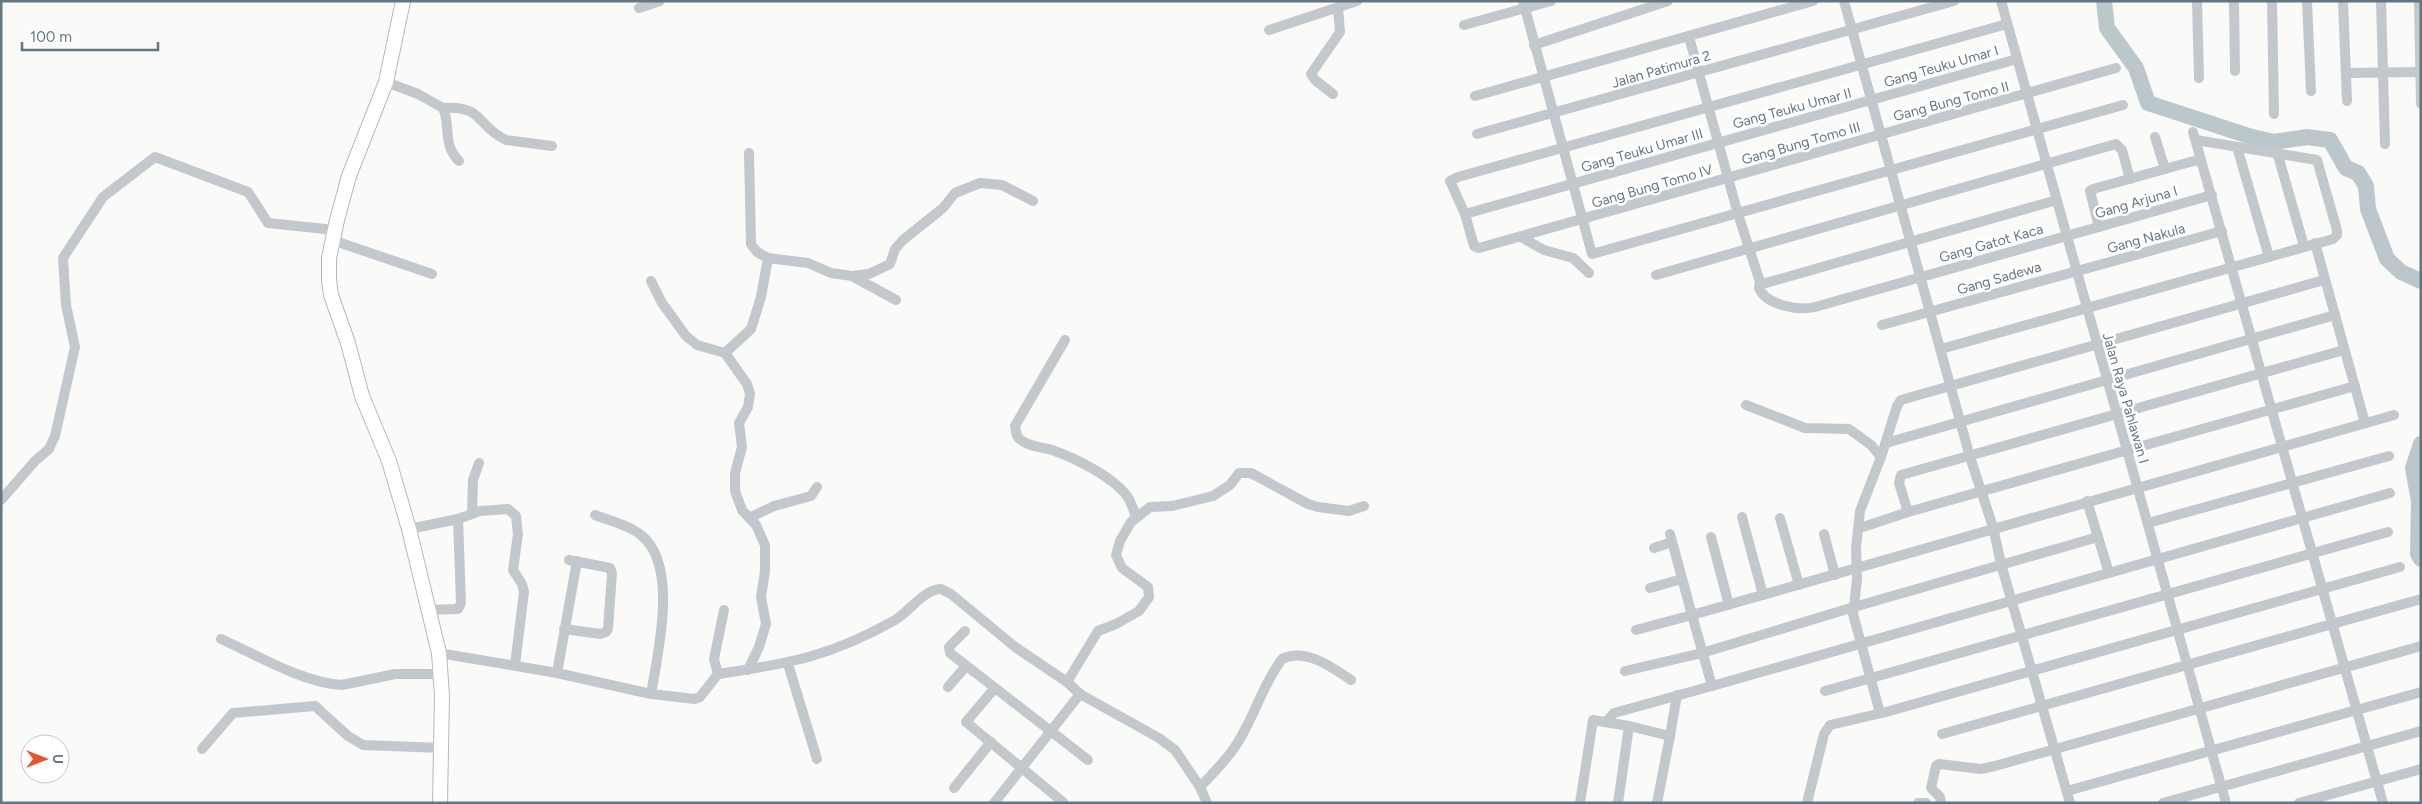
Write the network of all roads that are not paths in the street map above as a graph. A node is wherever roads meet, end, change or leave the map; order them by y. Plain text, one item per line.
1 (402, 1) edge
2 (660, 1) edge
3 (1357, 1) edge
4 (1551, 1) edge
5 (1668, 1) edge
6 (1813, 1) edge
7 (1844, 1) edge
8 (1954, 1) edge
9 (2001, 1) edge
10 (2197, 1) edge
11 (2234, 1) edge
12 (2272, 1) edge
13 (2307, 1) edge
14 (2343, 1) edge
15 (2381, 1) edge
16 (2418, 1) edge
17 (1524, 5) edge
18 (639, 8) dead end
19 (1338, 8) junction
20 (1464, 24) dead end
21 (2007, 24) junction
22 (1269, 30) dead end
23 (1852, 30) junction
24 (1689, 37) junction
25 (1534, 45) junction
26 (2018, 59) junction
27 (1862, 64) junction
28 (2116, 68) dead end
29 (2235, 71) dead end
30 (2384, 72) junction
31 (2420, 72) edge
32 (1698, 73) junction
33 (2347, 73) junction
34 (1543, 78) junction
35 (2199, 78) dead end
36 (391, 84) junction
37 (2311, 91) dead end
38 (1333, 94) dead end
39 (2027, 94) junction
40 (1475, 96) dead end
41 (1872, 100) junction
42 (2346, 101) dead end
43 (2421, 104) edge
44 (2123, 105) dead end
45 (443, 108) junction
46 (1709, 108) junction
47 (1553, 113) junction
48 (2274, 114) dead end
49 (2036, 130) junction
50 (1477, 134) dead end
51 (1882, 134) junction
52 (2155, 137) dead end
53 (1719, 142) junction
54 (2385, 144) dead end
55 (552, 146) dead end
56 (2238, 147) junction
57 (1562, 148) junction
58 (2277, 152) junction
59 (749, 153) dead end
60 (2201, 159) junction
61 (460, 161) dead end
62 (2047, 165) junction
63 (2165, 169) junction
64 (1892, 170) junction
65 (1729, 179) junction
66 (2130, 179) junction
67 (1572, 184) junction
68 (2212, 195) junction
69 (2057, 200) junction
70 (1033, 201) dead end
71 (1901, 206) junction
72 (1465, 214) junction
73 (1738, 214) junction
74 (1582, 220) junction
75 (2099, 227) junction
76 (2222, 231) junction
77 (333, 235) junction
78 (2067, 236) junction
79 (1521, 237) junction
80 (1911, 241) junction
81 (2315, 243) junction
82 (2304, 246) junction
83 (1749, 248) junction
84 (2269, 256) junction
85 (768, 258) junction
86 (2232, 267) junction
87 (2076, 271) junction
88 (1589, 273) dead end
89 (432, 274) dead end
90 (1656, 275) dead end
91 (852, 276) junction
92 (1921, 277) junction
93 (2324, 280) junction
94 (651, 281) dead end
95 (1760, 282) junction
96 (896, 300) dead end
97 (2242, 303) junction
98 (2087, 308) junction
99 (1930, 313) junction
100 (2335, 315) junction
101 (1882, 325) dead end
102 (2251, 339) junction
103 (1065, 340) dead end
104 (2096, 345) junction
105 (1941, 348) junction
106 (2344, 350) junction
107 (725, 353) junction
108 (2262, 373) junction
109 (2106, 380) junction
110 (1951, 386) junction
111 (2355, 386) junction
112 (1746, 405) dead end
113 (2272, 409) junction
114 (2394, 414) dead end
115 (2117, 415) junction
116 (1960, 420) junction
117 (2366, 423) junction
118 (1886, 443) junction
119 (2283, 446) junction
120 (2126, 450) junction
121 (2389, 456) dead end
122 (1881, 457) junction
123 (1970, 457) junction
124 (479, 463) dead end
125 (2294, 483) junction
126 (817, 487) dead end
127 (2137, 487) junction
128 (1981, 491) junction
129 (2390, 493) dead end
130 (1, 500) edge
131 (2087, 501) junction
132 (1364, 506) dead end
133 (1908, 512) junction
134 (472, 513) junction
135 (595, 515) dead end
136 (1136, 517) junction
137 (1742, 517) dead end
138 (458, 518) junction
139 (749, 518) junction
140 (1780, 518) dead end
141 (2304, 518) junction
142 (2148, 523) junction
143 (1863, 527) dead end
144 (1993, 527) junction
145 (409, 529) junction
146 (2388, 532) dead end
147 (1824, 534) dead end
148 (2098, 537) junction
149 (1711, 538) dead end
150 (1654, 548) dead end
151 (2313, 554) junction
152 (2158, 558) junction
153 (2001, 564) junction
154 (2400, 567) dead end
155 (1855, 570) junction
156 (2109, 572) junction
157 (1835, 575) junction
158 (1682, 578) junction
159 (1799, 585) junction
160 (1650, 588) dead end
161 (2323, 588) junction
162 (2166, 593) junction
163 (1763, 595) junction
164 (2421, 599) edge
165 (2011, 600) junction
166 (1729, 605) junction
167 (1854, 607) junction
168 (428, 610) junction
169 (724, 610) dead end
170 (1692, 615) junction
171 (2334, 624) junction
172 (564, 629) junction
173 (1636, 630) dead end
174 (2177, 630) junction
175 (965, 631) dead end
176 (2022, 635) junction
177 (221, 639) dead end
178 (1860, 643) junction
179 (2421, 646) edge
180 (1702, 652) junction
181 (439, 653) junction
182 (788, 664) junction
183 (515, 665) junction
184 (2187, 665) junction
185 (966, 666) junction
186 (2346, 669) junction
187 (748, 670) junction
188 (2032, 671) junction
189 (1625, 672) dead end
190 (557, 673) junction
191 (433, 674) junction
192 (718, 674) junction
193 (1870, 677) junction
194 (1351, 680) dead end
195 (1067, 682) junction
196 (1712, 686) junction
197 (948, 687) dead end
198 (994, 689) junction
199 (1825, 691) dead end
200 (2421, 692) edge
201 (651, 694) junction
202 (1080, 694) junction
203 (1677, 695) junction
204 (2042, 705) junction
205 (2199, 708) junction
206 (2357, 710) junction
207 (1880, 713) junction
208 (1606, 722) junction
209 (1629, 726) junction
210 (2421, 731) edge
211 (1052, 732) junction
212 (1942, 734) dead end
213 (1670, 736) junction
214 (991, 742) junction
215 (2366, 746) junction
216 (442, 748) junction
217 (202, 749) dead end
218 (2054, 749) junction
219 (2212, 751) junction
220 (817, 759) dead end
221 (1088, 760) dead end
222 (1023, 768) junction
223 (2421, 769) edge
224 (2377, 781) junction
225 (2222, 786) junction
226 (1200, 787) junction
227 (954, 788) dead end
228 (2067, 791) junction
229 (999, 801) edge
230 (1064, 802) edge
231 (440, 803) edge
232 (1207, 803) edge
233 (1580, 803) edge
234 (1618, 803) edge
235 (1658, 803) edge
236 (1807, 803) edge
237 (1918, 803) edge
238 (1926, 803) edge
239 (1941, 803) edge
240 (2070, 803) edge
241 (2163, 803) edge
242 (2226, 803) edge
243 (2299, 803) edge
244 (2383, 803) edge

1 - 36 street
2 - 18 street
3 - 19 street
4 - 17 street
5 - 25 street
6 - 24 street
7 - 23 street
8 - 23 street, Jalan Patimura 2
9 - 21 street, Jalan Raya Pahlawan I
10 - 35 street
11 - 29 street
12 - 48 street
13 - 37 street
14 - 33 street
15 - 30 street
16 - 31 street
17 - 20 street
17 - 25 street
19 - 22 street
19 - 38 street
21 - 26 street, Jalan Raya Pahlawan I
21 - 27 street
23 - 27 street
23 - 32 street, Jalan Patimura 2
24 - 32 street
24 - 34 street
25 - 34 street
26 - 39 street, Jalan Raya Pahlawan I
26 - 41 street, Gang Teuku Umar I
27 - 41 street
27 - 46 street
28 - 39 street, Gang Bung Tomo II
30 - 31 street
30 - 33 street
30 - 54 street
31 - 43 street
32 - 46 street
32 - 47 street, Jalan Patimura 2
33 - 42 street
34 - 40 street
34 - 47 street
36 - 45 street
36 - 77 street
39 - 49 street, Jalan Raya Pahlawan I
39 - 51 street, Gang Bung Tomo II
41 - 51 street
41 - 53 street, Gang Teuku Umar II
44 - 49 street
45 - 55 street
45 - 61 street
46 - 53 street
46 - 57 street
47 - 50 street, Jalan Patimura 2
47 - 57 street
49 - 62 street, Jalan Raya Pahlawan I
49 - 64 street
51 - 64 street
51 - 65 street, Gang Bung Tomo III
52 - 63 street
53 - 65 street
53 - 67 street, Gang Teuku Umar III
56 - 58 street
56 - 60 street
56 - 84 street
57 - 67 street
57 - 72 street
58 - 81 street
58 - 82 street
59 - 85 street
60 - 63 street
60 - 68 street
62 - 66 street
62 - 69 street, Jalan Raya Pahlawan I
62 - 71 street
63 - 66 street
64 - 71 street
64 - 73 street
65 - 73 street
65 - 74 street, Gang Bung Tomo IV
66 - 75 street
67 - 72 street, Gang Teuku Umar III
67 - 74 street
68 - 75 street, Gang Arjuna I
68 - 76 street
69 - 78 street, Jalan Raya Pahlawan I
69 - 80 street
70 - 91 street
71 - 80 street
71 - 83 street
72 - 79 street, Gang Bung Tomo IV
73 - 74 street
73 - 83 street
74 - 79 street, Gang Bung Tomo IV
75 - 78 street, Gang Arjuna I
76 - 86 street
76 - 87 street, Gang Nakula
77 - 89 street
77 - 130 street
77 - 145 street
78 - 87 street, Jalan Raya Pahlawan I
78 - 92 street, Gang Gatot Kaca
79 - 88 street
80 - 92 street
80 - 95 street
81 - 82 street
81 - 93 street
82 - 84 street
83 - 90 street
83 - 95 street
84 - 86 street
85 - 91 street
85 - 107 street
86 - 97 street
86 - 98 street
87 - 98 street, Jalan Raya Pahlawan I
87 - 99 street, Gang Sadewa
91 - 96 street
92 - 95 street, Gang Gatot Kaca
92 - 99 street
93 - 97 street
93 - 100 street
94 - 107 street
97 - 102 street
97 - 104 street
98 - 104 street, Jalan Raya Pahlawan I
98 - 105 street
99 - 101 street, Gang Sadewa
99 - 105 street
100 - 102 street
100 - 106 street
102 - 108 street
102 - 109 street
103 - 136 street
104 - 109 street, Jalan Raya Pahlawan I
104 - 110 street
105 - 110 street
106 - 108 street
106 - 111 street
107 - 139 street
108 - 113 street
108 - 115 street
109 - 115 street, Jalan Raya Pahlawan I
109 - 116 street
110 - 116 street
110 - 118 street
111 - 113 street
111 - 117 street
112 - 122 street
113 - 119 street
113 - 120 street
114 - 117 street
115 - 120 street, Jalan Raya Pahlawan I
115 - 123 street
116 - 118 street
116 - 123 street
117 - 119 street
118 - 122 street
119 - 125 street
119 - 127 street
120 - 127 street, Jalan Raya Pahlawan I
120 - 128 street
121 - 125 street
122 - 155 street
123 - 128 street
123 - 133 street
124 - 134 street
125 - 141 street
125 - 142 street
126 - 139 street
127 - 131 street
127 - 142 street, Jalan Raya Pahlawan I
128 - 133 street
128 - 144 street
129 - 141 street
131 - 144 street
131 - 148 street
132 - 136 street
133 - 143 street
134 - 138 street
134 - 183 street
135 - 201 street
136 - 195 street
137 - 163 street
138 - 145 street
138 - 168 street
139 - 187 street
140 - 159 street
141 - 151 street
141 - 152 street
142 - 152 street, Jalan Raya Pahlawan I
144 - 153 street
144 - 155 street
145 - 168 street
146 - 151 street
147 - 157 street
148 - 153 street
148 - 156 street
149 - 166 street
150 - 158 street
151 - 161 street
151 - 162 street
152 - 156 street
152 - 162 street, Jalan Raya Pahlawan I
153 - 165 street
153 - 167 street
154 - 161 street
155 - 157 street
155 - 167 street
156 - 165 street
157 - 159 street
158 - 160 street
158 - 170 street
159 - 163 street
161 - 171 street
161 - 174 street
162 - 174 street, Jalan Raya Pahlawan I
162 - 176 street
163 - 166 street
164 - 171 street
165 - 176 street
165 - 178 street
166 - 170 street
167 - 178 street
167 - 180 street
168 - 181 street
169 - 192 street
170 - 173 street
170 - 180 street
171 - 184 street
171 - 186 street
172 - 172 street
172 - 190 street
174 - 184 street, Jalan Raya Pahlawan I
174 - 188 street
175 - 185 street
176 - 188 street
176 - 193 street
177 - 191 street
178 - 193 street
178 - 196 street
179 - 186 street
180 - 189 street
180 - 196 street
181 - 183 street
181 - 191 street
182 - 187 street
182 - 195 street
182 - 220 street
183 - 190 street
184 - 204 street
184 - 205 street, Jalan Raya Pahlawan I
185 - 197 street
185 - 198 street
186 - 205 street
186 - 206 street
187 - 192 street
188 - 204 street
188 - 207 street
190 - 201 street
191 - 216 street
192 - 201 street
193 - 199 street
193 - 207 street
194 - 226 street
195 - 202 street
196 - 203 street
198 - 211 street
198 - 214 street
200 - 206 street
202 - 211 street
202 - 226 street
203 - 208 street
203 - 213 street
204 - 212 street
204 - 218 street
205 - 218 street
205 - 219 street, Jalan Raya Pahlawan I
206 - 215 street
206 - 219 street
207 - 236 street
208 - 209 street
208 - 233 street
209 - 213 street
209 - 234 street
210 - 215 street
211 - 221 street
211 - 222 street
213 - 235 street
214 - 222 street
214 - 227 street
215 - 224 street
215 - 225 street
216 - 217 street
216 - 231 street
218 - 228 street
218 - 239 street
219 - 225 street, Jalan Raya Pahlawan I
219 - 228 street
222 - 229 street
222 - 230 street
223 - 224 street
224 - 243 street
224 - 244 street
225 - 241 street
225 - 242 street, Jalan Raya Pahlawan I
226 - 232 street
228 - 240 street
237 - 238 street

